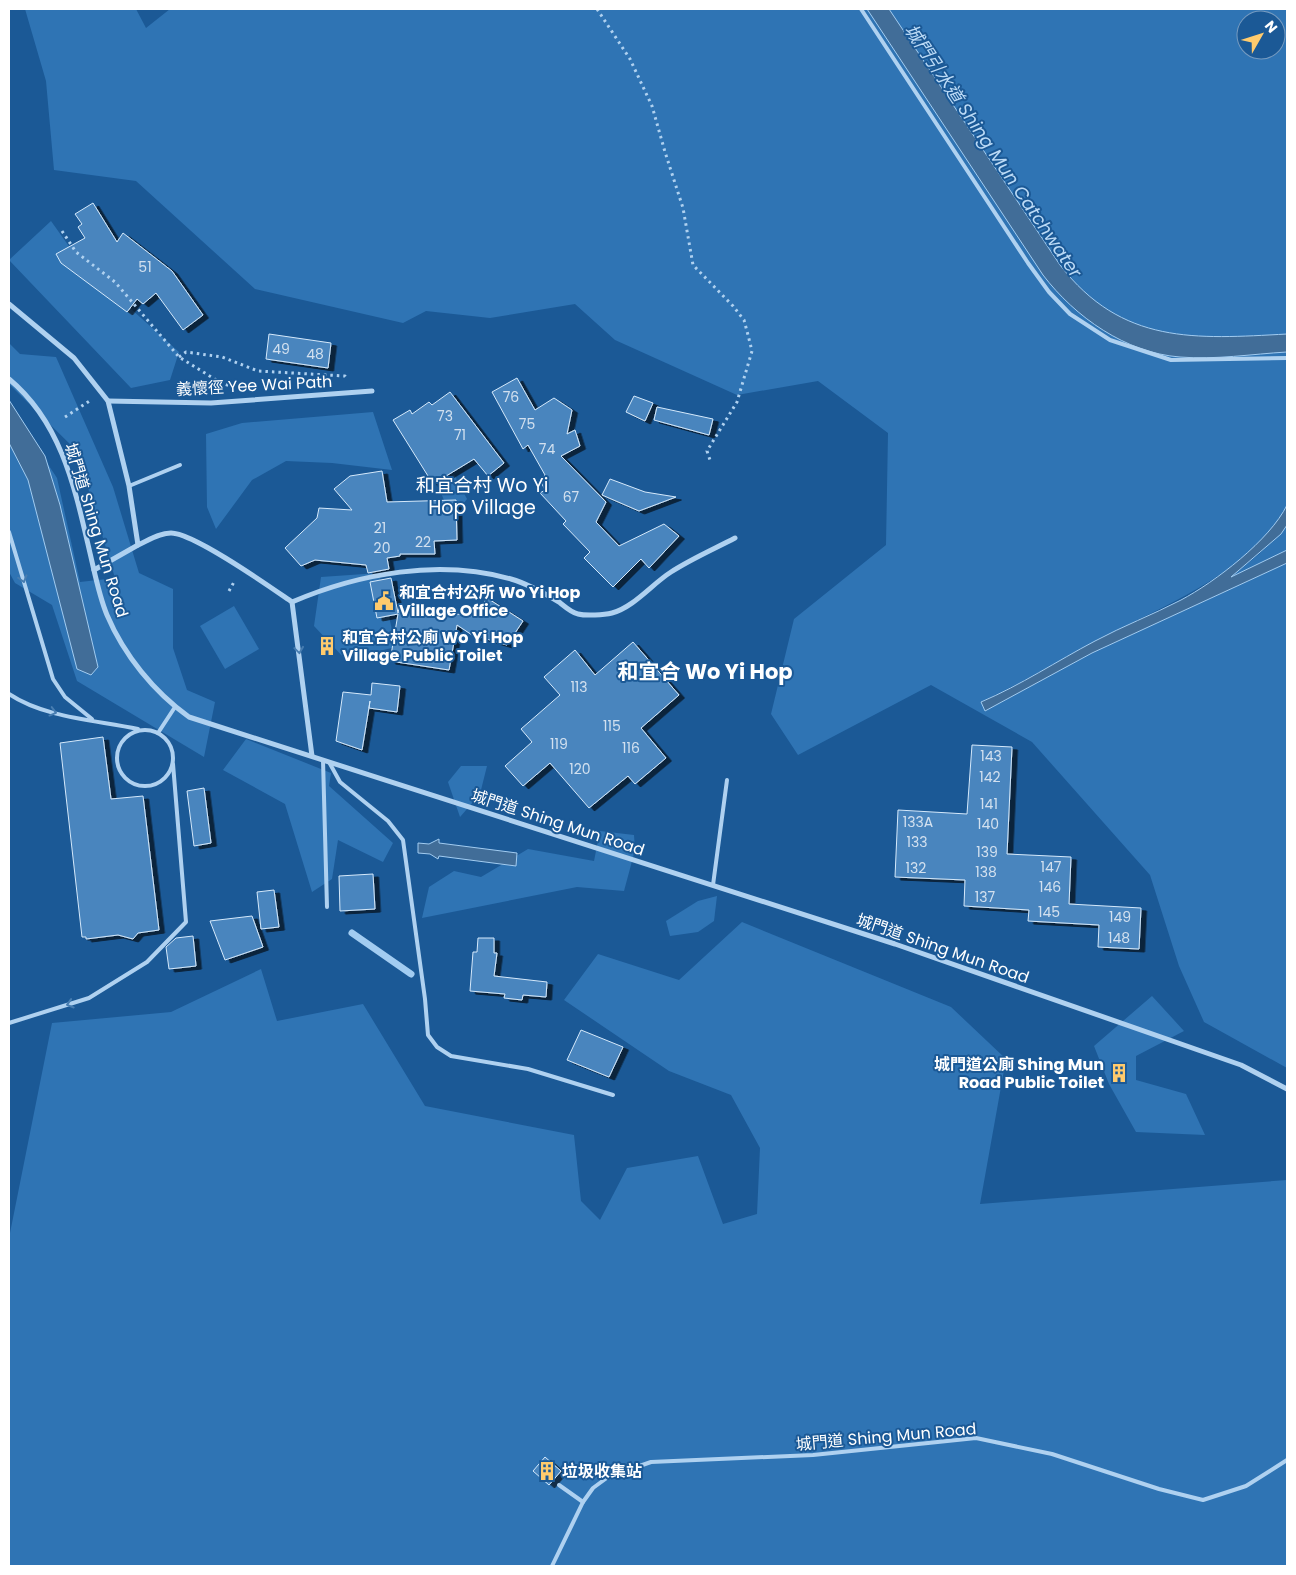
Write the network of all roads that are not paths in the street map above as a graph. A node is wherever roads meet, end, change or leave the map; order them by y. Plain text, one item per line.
1 (861, 9) edge
2 (9, 304) edge
3 (1287, 358) edge
4 (9, 378) edge
5 (372, 391) dead end
6 (108, 402) junction
7 (180, 465) dead end
8 (129, 486) junction
9 (9, 532) edge
10 (735, 538) dead end
11 (138, 545) junction
12 (94, 570) junction
13 (292, 602) junction
14 (9, 694) edge
15 (175, 707) junction
16 (92, 719) junction
17 (141, 730) junction
18 (158, 733) junction
19 (312, 756) junction
20 (326, 760) junction
21 (173, 764) junction
22 (728, 780) dead end
23 (713, 885) junction
24 (327, 907) dead end
25 (9, 1023) edge
26 (1287, 1089) edge
27 (614, 1095) dead end
28 (1287, 1460) edge
29 (560, 1485) dead end
30 (583, 1502) junction
31 (552, 1566) edge

1 - 3 lane
2 - 6 street
4 - 12 street, 城門道 Shing Mun Road
5 - 6 street, 義懷徑 Yee Wai Path
6 - 8 street
7 - 8 lane
8 - 11 street
9 -> 16 lane
10 - 13 street
11 - 12 street
11 - 13 street
12 - 15 street, 城門道 Shing Mun Road
13 -> 19 street
14 -> 16 lane
15 - 18 lane
15 - 19 street, 城門道 Shing Mun Road
16 - 17 lane
17 - 18 lane
17 - 21 lane
18 - 21 lane
19 - 20 street, 城門道 Shing Mun Road
20 - 23 street, 城門道 Shing Mun Road
20 - 24 lane
20 - 27 lane
21 -> 25 lane
22 - 23 lane
23 - 26 street, 城門道 Shing Mun Road
28 - 30 lane, 城門道 Shing Mun Road
29 - 30 lane
30 - 31 lane, 城門道 Shing Mun Road

